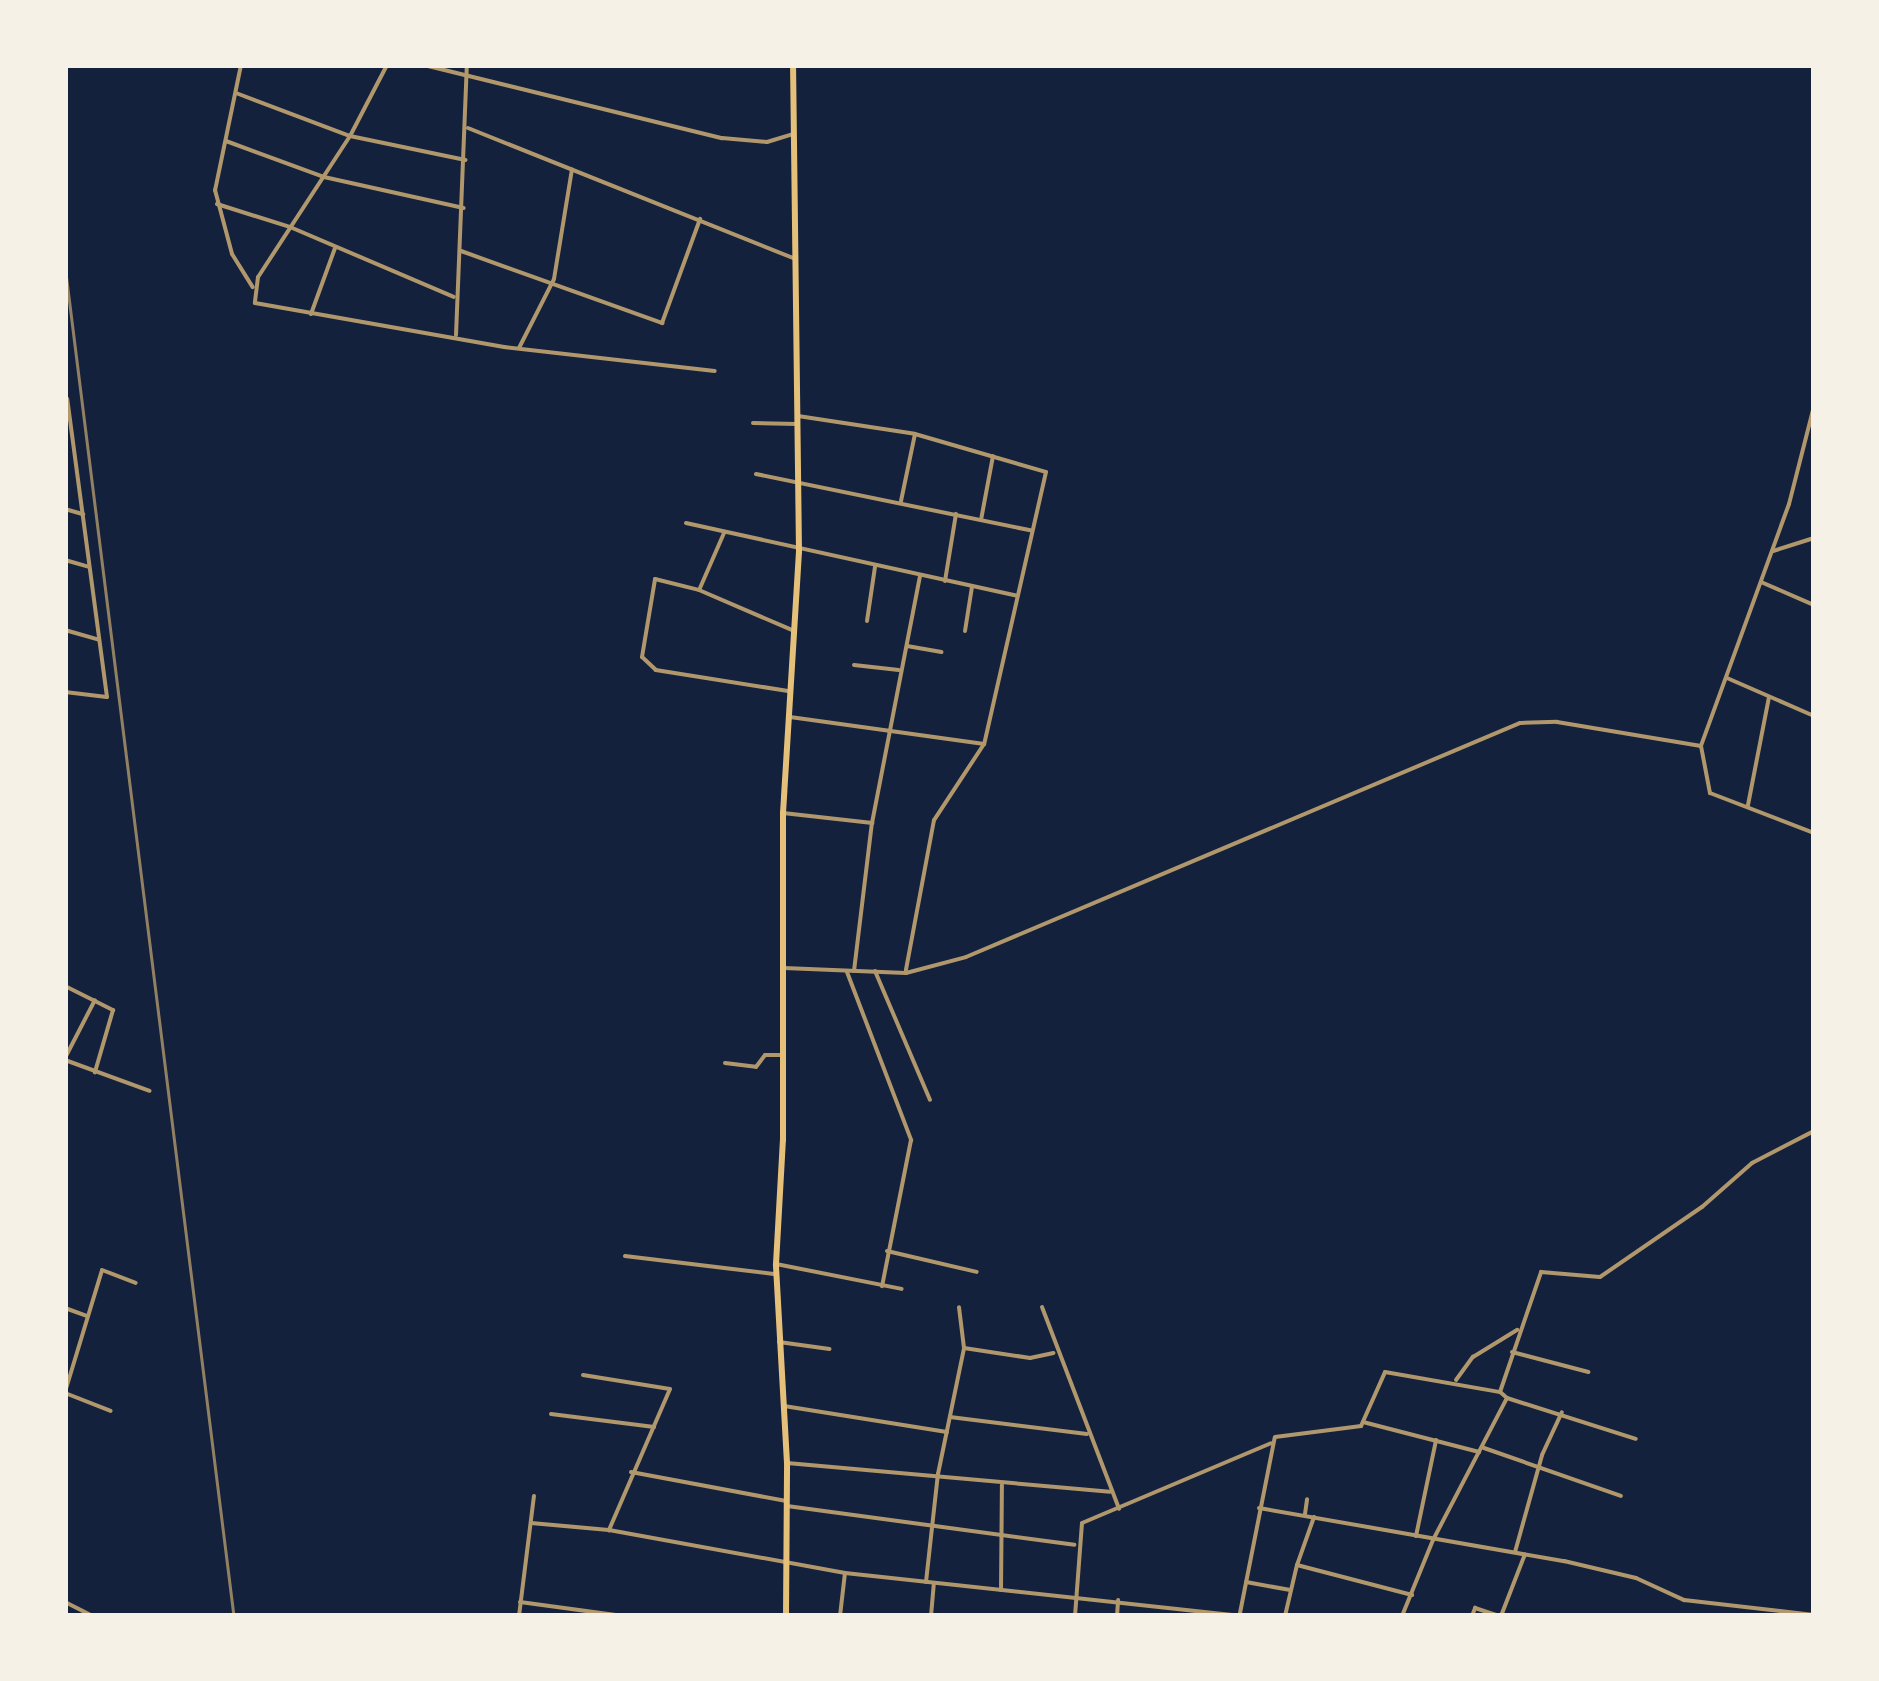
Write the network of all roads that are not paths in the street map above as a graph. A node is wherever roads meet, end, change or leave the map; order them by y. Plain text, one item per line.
1 (240, 65) edge
2 (387, 65) edge
3 (424, 65) edge
4 (466, 65) edge
5 (793, 65) edge
6 (467, 78) junction
7 (236, 93) junction
8 (468, 128) junction
9 (793, 134) junction
10 (350, 136) junction
11 (226, 141) junction
12 (467, 160) junction
13 (572, 169) junction
14 (324, 177) junction
15 (217, 204) junction
16 (464, 208) junction
17 (700, 219) junction
18 (290, 227) junction
19 (336, 246) junction
20 (461, 251) junction
21 (796, 260) junction
22 (554, 279) junction
23 (253, 288) junction
24 (456, 298) junction
25 (311, 314) junction
26 (456, 337) junction
27 (520, 348) junction
28 (715, 370) dead end
29 (67, 400) edge
30 (1814, 406) edge
31 (798, 420) junction
32 (753, 423) dead end
33 (915, 434) junction
34 (993, 456) junction
35 (756, 474) dead end
36 (800, 479) junction
37 (901, 501) junction
38 (65, 509) edge
39 (82, 514) junction
40 (956, 514) junction
41 (980, 520) junction
42 (686, 523) dead end
43 (1030, 530) junction
44 (724, 534) junction
45 (1814, 538) edge
46 (800, 552) junction
47 (1773, 552) junction
48 (65, 560) edge
49 (90, 567) junction
50 (875, 567) junction
51 (920, 577) junction
52 (946, 581) junction
53 (1761, 582) junction
54 (972, 587) junction
55 (699, 590) junction
56 (1017, 596) junction
57 (1814, 605) edge
58 (866, 621) dead end
59 (65, 630) edge
60 (965, 630) dead end
61 (796, 632) junction
62 (100, 640) junction
63 (907, 646) junction
64 (942, 652) dead end
65 (854, 665) dead end
66 (901, 670) junction
67 (1725, 677) junction
68 (65, 692) edge
69 (793, 692) junction
70 (1769, 697) junction
71 (1814, 716) edge
72 (790, 718) junction
73 (888, 732) junction
74 (984, 744) junction
75 (1702, 746) junction
76 (1748, 808) junction
77 (783, 813) junction
78 (872, 823) junction
79 (1814, 834) edge
80 (784, 968) junction
81 (846, 971) junction
82 (854, 971) junction
83 (875, 971) junction
84 (906, 973) junction
85 (66, 989) edge
86 (94, 1000) junction
87 (783, 1056) junction
88 (65, 1059) edge
89 (725, 1063) dead end
90 (95, 1072) junction
91 (150, 1091) dead end
92 (930, 1100) dead end
93 (1814, 1131) edge
94 (887, 1251) junction
95 (625, 1256) dead end
96 (776, 1264) junction
97 (977, 1272) dead end
98 (776, 1275) junction
99 (136, 1283) dead end
100 (882, 1286) junction
101 (902, 1289) dead end
102 (959, 1306) dead end
103 (1042, 1307) dead end
104 (65, 1308) edge
105 (87, 1316) junction
106 (1517, 1330) junction
107 (779, 1342) junction
108 (964, 1348) junction
109 (830, 1350) dead end
110 (1055, 1352) junction
111 (1512, 1352) junction
112 (1588, 1372) dead end
113 (584, 1375) dead end
114 (1455, 1381) junction
115 (1500, 1392) junction
116 (65, 1393) edge
117 (1507, 1398) junction
118 (784, 1406) junction
119 (111, 1411) dead end
120 (1562, 1412) junction
121 (552, 1414) dead end
122 (950, 1417) junction
123 (1362, 1422) junction
124 (654, 1427) junction
125 (947, 1432) junction
126 (1087, 1434) junction
127 (1636, 1438) dead end
128 (1436, 1440) junction
129 (1271, 1443) junction
130 (1482, 1451) junction
131 (786, 1463) junction
132 (1540, 1468) junction
133 (630, 1472) junction
134 (938, 1474) junction
135 (1002, 1484) junction
136 (1110, 1492) junction
137 (534, 1496) dead end
138 (1621, 1496) dead end
139 (1307, 1499) dead end
140 (786, 1503) junction
141 (1259, 1508) junction
142 (1119, 1509) junction
143 (1305, 1514) junction
144 (1314, 1517) junction
145 (531, 1524) junction
146 (931, 1524) junction
147 (609, 1530) junction
148 (998, 1536) junction
149 (1416, 1536) junction
150 (1434, 1540) junction
151 (1076, 1546) junction
152 (1515, 1552) junction
153 (1525, 1554) junction
154 (786, 1565) junction
155 (1298, 1565) junction
156 (845, 1573) junction
157 (926, 1582) junction
158 (1246, 1582) junction
159 (934, 1583) junction
160 (1001, 1590) junction
161 (1292, 1590) junction
162 (1412, 1594) junction
163 (1076, 1596) junction
164 (1118, 1600) junction
165 (65, 1602) edge
166 (520, 1602) junction
167 (1814, 1615) edge
168 (93, 1616) edge
169 (519, 1616) edge
170 (623, 1616) edge
171 (786, 1616) edge
172 (840, 1616) edge
173 (931, 1616) edge
174 (1075, 1616) edge
175 (1117, 1616) edge
176 (1241, 1616) edge
177 (1285, 1616) edge
178 (1402, 1616) edge
179 (1472, 1616) edge
180 (1500, 1616) edge

1 - 7 street
2 - 10 street
3 - 6 street
4 - 6 street
5 - 9 main road
6 - 8 street
6 - 9 street
7 - 10 street
7 - 11 street
8 - 12 street
8 - 13 street
9 - 21 main road
10 - 12 street
10 - 14 street
11 - 14 street
11 - 15 street
12 - 16 street
13 - 17 street
13 - 22 street
14 - 16 street
14 - 18 street
15 - 18 street
15 - 23 street
16 - 20 street
17 - 21 street
17 - 22 street
18 - 19 street
18 - 23 street
19 - 24 street
19 - 25 street
20 - 22 street
20 - 24 street
21 - 31 main road
22 - 27 street
23 - 25 street
24 - 26 street
25 - 26 street
26 - 27 street
27 - 28 street
29 - 39 street
30 - 47 street
31 - 32 street
31 - 33 street
31 - 36 main road
33 - 34 street
33 - 37 street
34 - 41 street
34 - 43 street
35 - 36 street
36 - 37 street
36 - 46 main road
37 - 40 street
38 - 39 street
39 - 49 street
40 - 41 street
40 - 52 street
41 - 43 street
42 - 44 street
43 - 56 street
44 - 46 street
44 - 55 street
45 - 47 street
46 - 50 street
46 - 61 main road
47 - 53 street
48 - 49 street
49 - 62 street
50 - 51 street
50 - 58 street
51 - 52 street
51 - 63 street
52 - 54 street
53 - 57 street
53 - 67 street
54 - 56 street
54 - 60 street
55 - 61 street
55 - 69 street
56 - 74 street
59 - 62 street
61 - 69 main road
62 - 68 street
63 - 64 street
63 - 66 street
65 - 66 street
66 - 73 street
67 - 70 street
67 - 75 street
69 - 72 main road
70 - 71 street
70 - 76 street
72 - 73 street
72 - 77 main road
73 - 74 street
73 - 78 street
74 - 84 street
75 - 76 street
75 - 84 street
76 - 79 street
77 - 78 street
77 - 80 main road
78 - 82 street
80 - 81 street
80 - 87 main road
81 - 82 street
81 - 94 street
82 - 83 street
83 - 84 street
83 - 92 street
85 - 86 street
86 - 88 street
86 - 90 street
87 - 89 street
87 - 96 main road
88 - 90 street
90 - 91 street
93 - 106 street
94 - 97 street
94 - 100 street
95 - 98 street
96 - 98 main road
96 - 100 street
98 - 107 main road
99 - 105 street
100 - 101 street
102 - 108 street
103 - 110 street
104 - 105 street
105 - 116 street
106 - 111 street
106 - 114 street
107 - 109 street
107 - 118 main road
108 - 110 street
108 - 122 street
110 - 126 street
111 - 112 street
111 - 115 street
113 - 124 street
114 - 115 street
114 - 123 street
115 - 117 street
116 - 119 street
117 - 120 street
117 - 130 street
118 - 125 street
118 - 131 main road
120 - 127 street
120 - 132 street
121 - 124 street
122 - 125 street
122 - 126 street
123 - 128 street
123 - 129 street
124 - 133 street
125 - 134 street
126 - 136 street
128 - 130 street
128 - 149 street
129 - 141 street
129 - 142 street
130 - 132 street
130 - 150 street
131 - 134 street
131 - 140 main road
132 - 138 street
132 - 152 street
133 - 140 street
133 - 147 street
134 - 135 street
134 - 146 street
135 - 136 street
135 - 148 street
136 - 142 street
137 - 145 street
139 - 143 street
140 - 146 street
140 - 154 main road
141 - 143 street
141 - 158 street
142 - 151 street
143 - 144 street
144 - 149 street
144 - 155 street
145 - 147 street
145 - 166 street
146 - 148 street
146 - 157 street
147 - 154 street
148 - 151 street
148 - 160 street
149 - 150 street
150 - 152 street
150 - 162 street
151 - 163 street
152 - 153 street
153 - 167 street
153 - 180 street
154 - 156 street
154 - 171 main road
155 - 161 street
155 - 162 street
156 - 157 street
156 - 172 street
157 - 159 street
158 - 161 street
158 - 176 street
159 - 160 street
159 - 173 street
160 - 163 street
161 - 177 street
162 - 178 street
163 - 164 street
163 - 174 street
164 - 175 street
164 - 176 street
165 - 168 street
166 - 169 street
166 - 170 street
179 - 180 street

